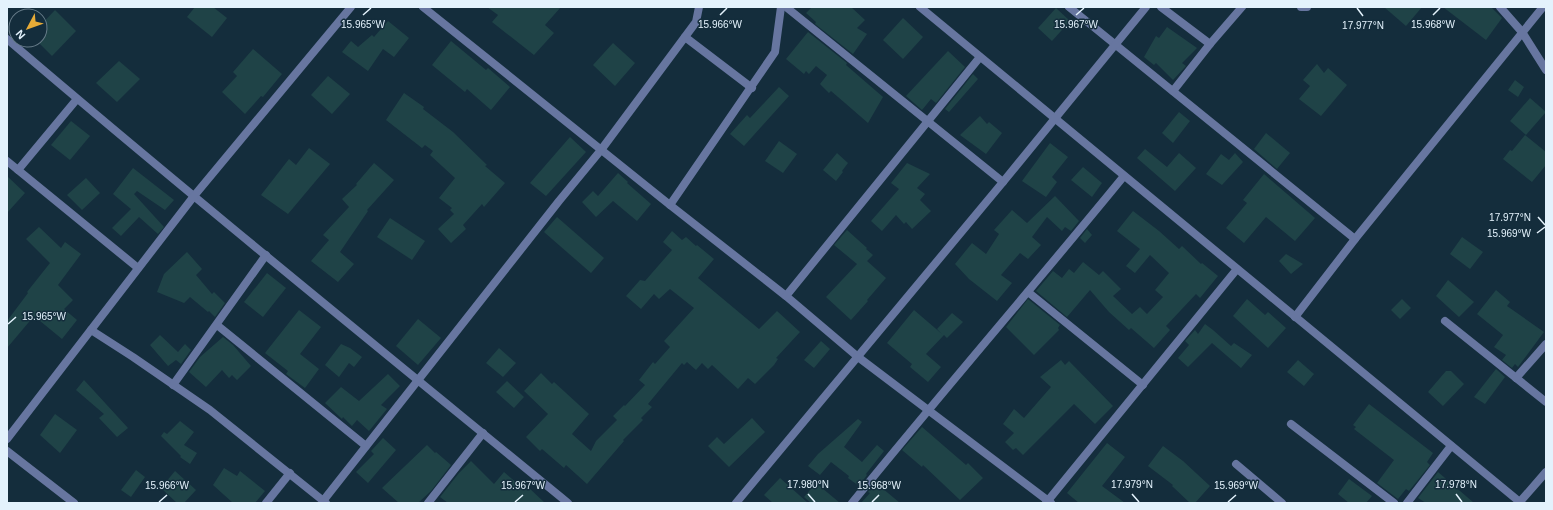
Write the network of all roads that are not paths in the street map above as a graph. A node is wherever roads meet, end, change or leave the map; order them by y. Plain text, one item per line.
1 (351, 7) edge
2 (423, 7) edge
3 (699, 7) edge
4 (781, 7) edge
5 (786, 7) edge
6 (920, 7) edge
7 (1069, 7) edge
8 (1146, 7) edge
9 (1161, 7) edge
10 (1242, 7) edge
11 (1301, 7) edge
12 (1307, 7) edge
13 (1500, 7) edge
14 (1543, 7) edge
15 (1522, 32) junction
16 (685, 37) junction
17 (7, 39) edge
18 (1210, 44) junction
19 (1116, 46) junction
20 (980, 57) junction
21 (1546, 70) edge
22 (752, 88) junction
23 (1173, 91) junction
24 (78, 99) junction
25 (1055, 119) junction
26 (927, 120) junction
27 (601, 150) junction
28 (7, 161) edge
29 (18, 170) junction
30 (1124, 176) junction
31 (1003, 182) junction
32 (194, 196) junction
33 (670, 205) junction
34 (1355, 239) junction
35 (266, 255) junction
36 (138, 268) junction
37 (1237, 269) junction
38 (1028, 292) junction
39 (786, 296) junction
40 (1295, 317) junction
41 (1445, 321) dead end
42 (217, 325) junction
43 (91, 330) junction
44 (1546, 344) edge
45 (858, 357) junction
46 (1516, 378) junction
47 (418, 381) junction
48 (173, 385) junction
49 (1143, 385) junction
50 (1546, 402) edge
51 (928, 409) junction
52 (1291, 424) dead end
53 (483, 433) junction
54 (7, 440) edge
55 (366, 446) junction
56 (1451, 446) junction
57 (7, 451) edge
58 (1236, 464) dead end
59 (1546, 472) edge
60 (290, 473) junction
61 (71, 502) edge
62 (325, 502) edge
63 (1048, 502) edge
64 (266, 503) edge
65 (428, 503) edge
66 (568, 503) edge
67 (736, 503) edge
68 (852, 503) edge
69 (1282, 503) edge
70 (1394, 503) edge
71 (1407, 503) edge
72 (1520, 503) edge

1 - 32 street
2 - 27 street
3 - 16 street
4 - 22 street
5 - 26 street
6 - 20 street
7 - 19 street
8 - 19 street
9 - 18 street
10 - 18 street
11 - 12 street
13 - 15 street
14 - 15 street
15 - 21 street
15 - 34 street
16 - 22 street
16 - 27 street
17 - 24 street
18 - 23 street
19 - 23 street
19 - 25 street
20 - 25 street
20 - 26 street
22 - 33 street
23 - 34 street
24 - 29 street
24 - 32 street
25 - 30 street
25 - 31 street
26 - 31 street
26 - 39 street
27 - 33 street
27 - 47 street
28 - 29 street
29 - 36 street
30 - 37 street
30 - 38 street
31 - 45 street
32 - 35 street
32 - 36 street
33 - 39 street
34 - 40 street
35 - 42 street
35 - 47 street
36 - 43 street
37 - 40 street
37 - 49 street
38 - 49 street
38 - 51 street
39 - 45 street
40 - 56 street
41 - 46 street
42 - 48 street
42 - 55 street
43 - 48 street
43 - 54 street
44 - 46 street
45 - 51 street
45 - 67 street
46 - 50 street
47 - 53 street
47 - 55 street
48 - 60 street
49 - 63 street
51 - 63 street
51 - 68 street
52 - 70 street
53 - 65 street
53 - 66 street
55 - 62 street
56 - 71 street
56 - 72 street
57 - 61 street
58 - 69 street
59 - 72 street
60 - 62 street
60 - 64 street

